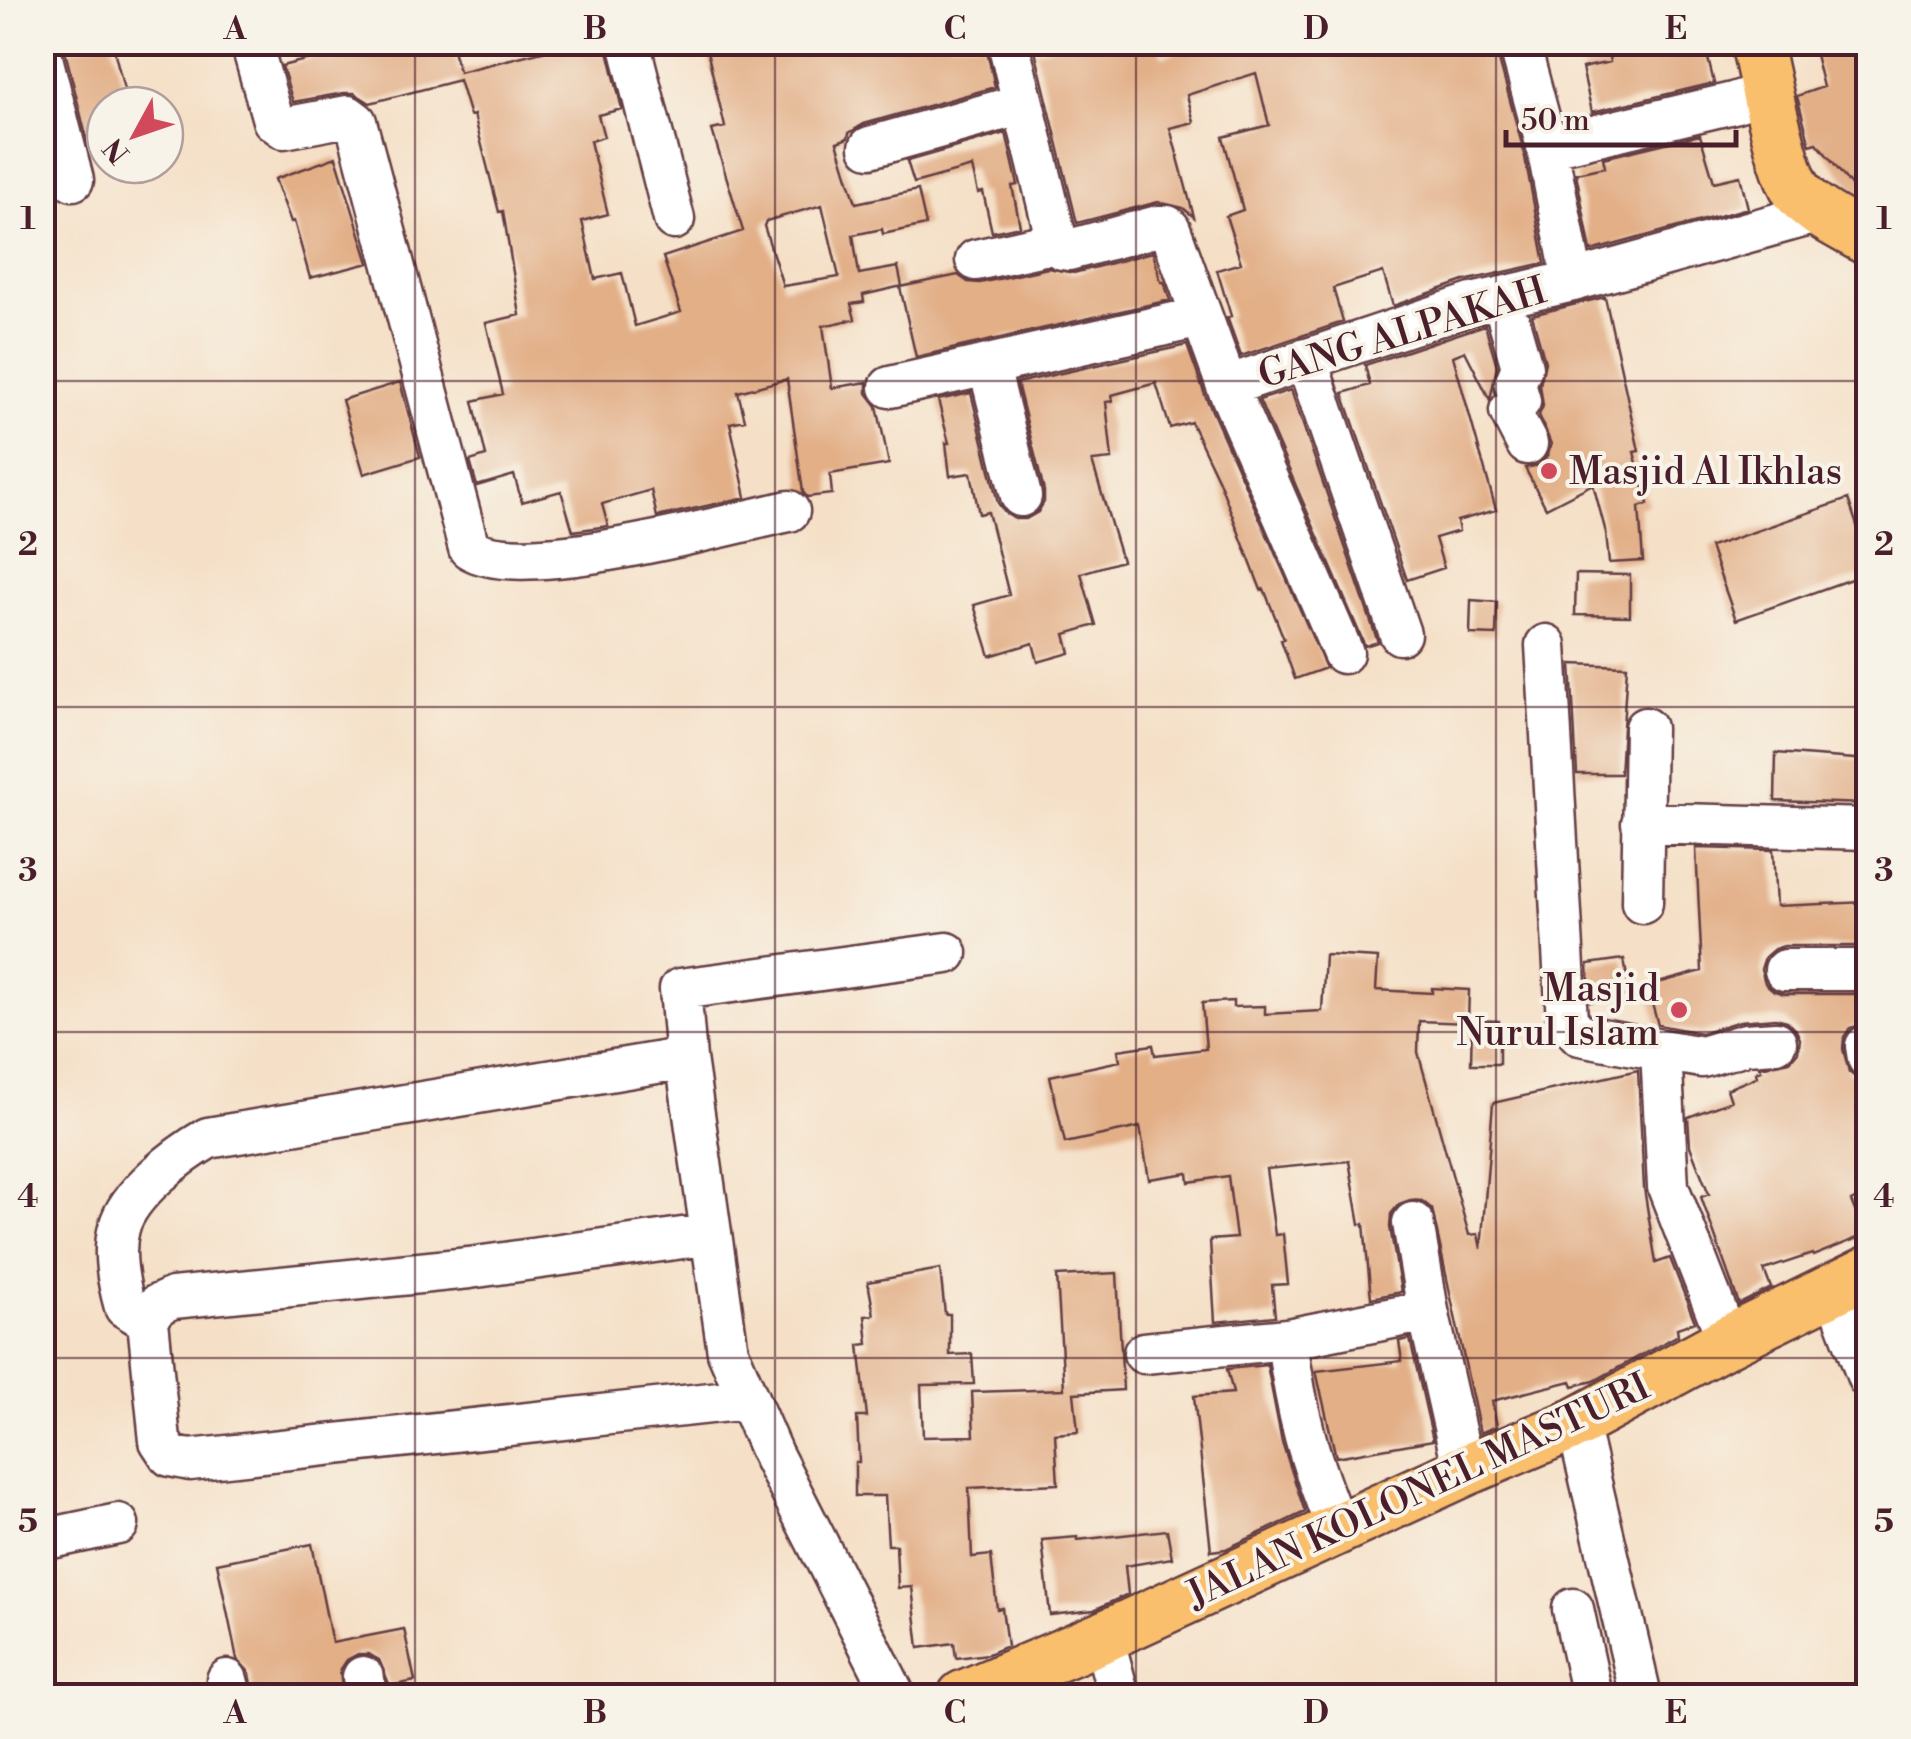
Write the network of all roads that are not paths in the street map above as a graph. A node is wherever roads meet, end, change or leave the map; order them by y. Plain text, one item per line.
1 (251, 42) edge
2 (630, 42) edge
3 (1008, 42) edge
4 (1756, 42) edge
5 (1522, 54) dead end
6 (42, 58) edge
7 (1768, 92) junction
8 (1023, 104) junction
9 (870, 147) dead end
10 (1547, 147) junction
11 (73, 180) dead end
12 (1820, 212) junction
13 (674, 218) dead end
14 (1868, 240) edge
15 (1057, 242) junction
16 (976, 260) dead end
17 (1573, 281) junction
18 (1502, 297) junction
19 (1202, 317) junction
20 (1306, 359) junction
21 (990, 366) junction
22 (1227, 386) junction
23 (890, 388) dead end
24 (1526, 444) dead end
25 (1021, 496) dead end
26 (789, 511) dead end
27 (1400, 634) dead end
28 (1546, 644) dead end
29 (1343, 654) dead end
30 (1645, 728) dead end
31 (1642, 823) junction
32 (1868, 828) edge
33 (1642, 903) dead end
34 (947, 953) dead end
35 (1786, 970) dead end
36 (1868, 970) edge
37 (1776, 1042) dead end
38 (1661, 1050) junction
39 (686, 1058) junction
40 (1413, 1223) dead end
41 (710, 1234) junction
42 (1851, 1279) edge
43 (1428, 1311) junction
44 (148, 1322) junction
45 (1287, 1340) junction
46 (1728, 1341) junction
47 (1144, 1353) dead end
48 (1868, 1378) edge
49 (747, 1398) junction
50 (1577, 1423) junction
51 (1464, 1471) junction
52 (118, 1524) dead end
53 (1337, 1528) junction
54 (42, 1540) edge
55 (1573, 1609) dead end
56 (1103, 1637) junction
57 (1022, 1684) edge
58 (896, 1696) edge
59 (963, 1696) edge
60 (1119, 1696) edge
61 (1592, 1696) edge
62 (1641, 1696) edge

1 - 26 street
2 - 13 street
3 - 8 street
4 - 7 main road
5 - 10 street
6 - 11 street
7 - 10 street
7 - 12 main road
8 - 9 street
8 - 15 street
10 - 17 street
12 - 14 main road
12 - 17 street, GANG ALPAKAH
15 - 16 street
15 - 19 street, GANG ALPAKAH
17 - 18 street, GANG ALPAKAH
18 - 20 street, GANG ALPAKAH
18 - 24 street
19 - 21 street
19 - 22 street, GANG ALPAKAH
20 - 22 street, GANG ALPAKAH
20 - 27 street
21 - 23 street
21 - 25 street
22 - 29 street
28 - 38 street
30 - 31 street
31 - 32 street
31 - 33 street
34 - 39 street
35 - 36 street
37 - 38 street
38 - 46 street
39 - 41 street
39 - 44 street
40 - 43 street
41 - 44 street
41 - 49 street
42 - 46 main road, JALAN KOLONEL MASTURI
42 - 48 street
43 - 45 street
43 - 51 street
44 - 49 street
45 - 47 street
45 - 53 street
46 - 50 main road, JALAN KOLONEL MASTURI
49 - 58 street
50 - 51 main road, JALAN KOLONEL MASTURI
50 - 62 street
51 - 53 main road, JALAN KOLONEL MASTURI
52 - 54 street
53 - 56 main road, JALAN KOLONEL MASTURI
55 - 61 street
56 - 57 main road, JALAN KOLONEL MASTURI
56 - 60 street
57 - 59 main road, JALAN KOLONEL MASTURI

